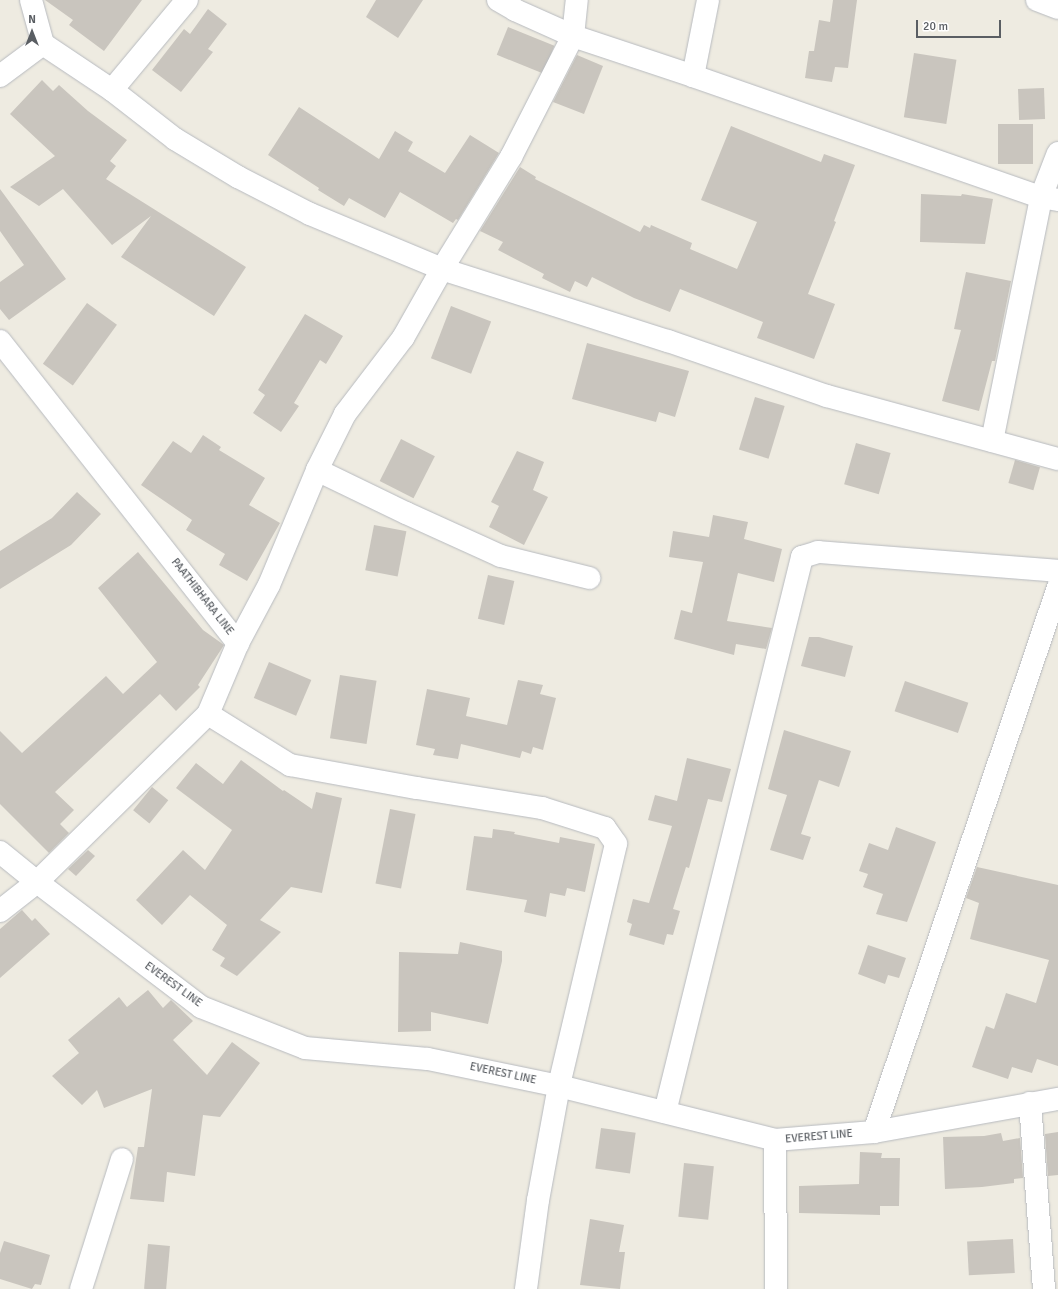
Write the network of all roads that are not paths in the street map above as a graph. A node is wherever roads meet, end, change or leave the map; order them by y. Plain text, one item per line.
1 (31, 0) edge
2 (187, 0) edge
3 (498, 0) edge
4 (577, 0) edge
5 (708, 0) edge
6 (1037, 0) edge
7 (1058, 8) edge
8 (573, 36) junction
9 (43, 44) junction
10 (0, 76) edge
11 (693, 76) junction
12 (112, 90) junction
13 (1058, 153) edge
14 (1050, 198) edge
15 (442, 269) junction
16 (0, 341) edge
17 (992, 442) junction
18 (1058, 459) edge
19 (316, 470) junction
20 (1058, 571) edge
21 (589, 578) dead end
22 (1058, 587) edge
23 (238, 643) junction
24 (208, 714) junction
25 (0, 852) edge
26 (37, 882) junction
27 (0, 911) edge
28 (559, 1086) junction
29 (1058, 1099) edge
30 (1030, 1102) junction
31 (665, 1112) junction
32 (874, 1132) junction
33 (775, 1140) junction
34 (122, 1159) dead end
35 (81, 1289) edge
36 (526, 1289) edge
37 (776, 1289) edge
38 (1044, 1289) edge

1 - 9 street
2 - 12 street
3 - 8 street
4 - 8 street
5 - 11 street
6 - 7 street
8 - 11 street
8 - 15 street
9 - 10 street
9 - 12 street
11 - 14 street
12 - 15 street
13 - 14 street
14 - 17 street
15 - 17 street
15 - 19 street
16 - 23 street, PAATHIBHARA LINE
17 - 18 street
19 - 21 street
19 - 23 street
20 - 31 street
22 - 32 street
23 - 24 street, PAATHIBHARA LINE
24 - 26 street, PAATHIBHARA LINE
24 - 28 street
25 - 26 street, EVEREST LINE
26 - 27 street, PAATHIBHARA LINE
26 - 28 street, EVEREST LINE
28 - 31 street, EVEREST LINE
28 - 36 street
29 - 30 street, EVEREST LINE
30 - 32 street, EVEREST LINE
30 - 38 street
31 - 33 street, EVEREST LINE
32 - 33 street, EVEREST LINE
33 - 37 street
34 - 35 street

